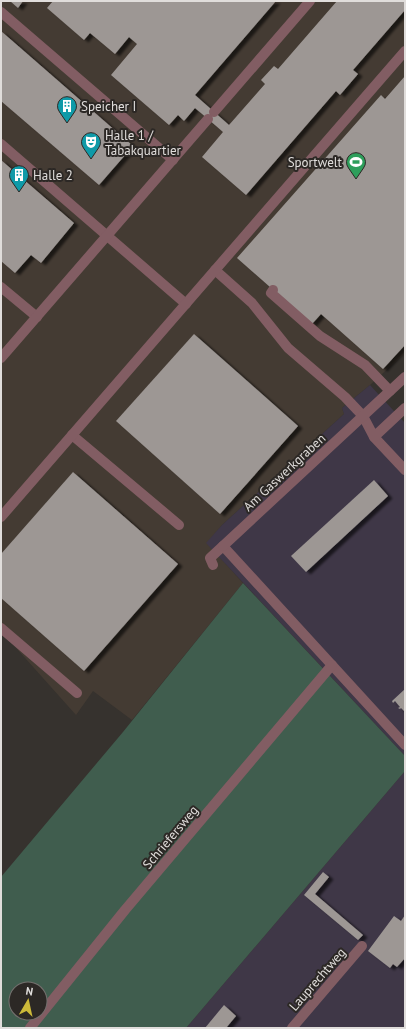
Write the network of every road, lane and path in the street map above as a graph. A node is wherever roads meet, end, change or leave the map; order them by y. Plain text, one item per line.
1 (310, 1) edge
2 (1, 12) edge
3 (405, 51) edge
4 (1, 144) edge
5 (173, 160) junction
6 (107, 236) junction
7 (215, 270) junction
8 (1, 287) edge
9 (273, 290) dead end
10 (186, 304) junction
11 (37, 317) junction
12 (1, 358) edge
13 (405, 377) edge
14 (390, 390) junction
15 (405, 408) edge
16 (363, 416) junction
17 (72, 435) junction
18 (374, 437) junction
19 (405, 470) edge
20 (1, 518) edge
21 (179, 525) dead end
22 (223, 546) junction
23 (213, 565) dead end
24 (1, 628) edge
25 (332, 666) junction
26 (77, 693) dead end
27 (405, 745) edge
28 (362, 946) dead end
29 (30, 1028) edge
30 (292, 1028) edge

1 - 5 street
2 - 5 street
3 - 7 street
4 - 6 street
5 - 6 street
6 - 10 street
6 - 11 street
7 - 10 street
7 - 16 street
8 - 11 street
9 - 14 street
10 - 17 street
11 - 12 street
13 - 14 street, Am Gaswerkgraben
14 - 16 street, Am Gaswerkgraben
15 - 18 street
16 - 18 street
16 - 22 street, Am Gaswerkgraben
17 - 20 street
17 - 21 street
18 - 19 street
22 - 23 street, Am Gaswerkgraben
22 - 25 street
24 - 26 street
25 - 27 street
25 - 29 street, Schriefersweg
28 - 30 street, Lauprechtweg

